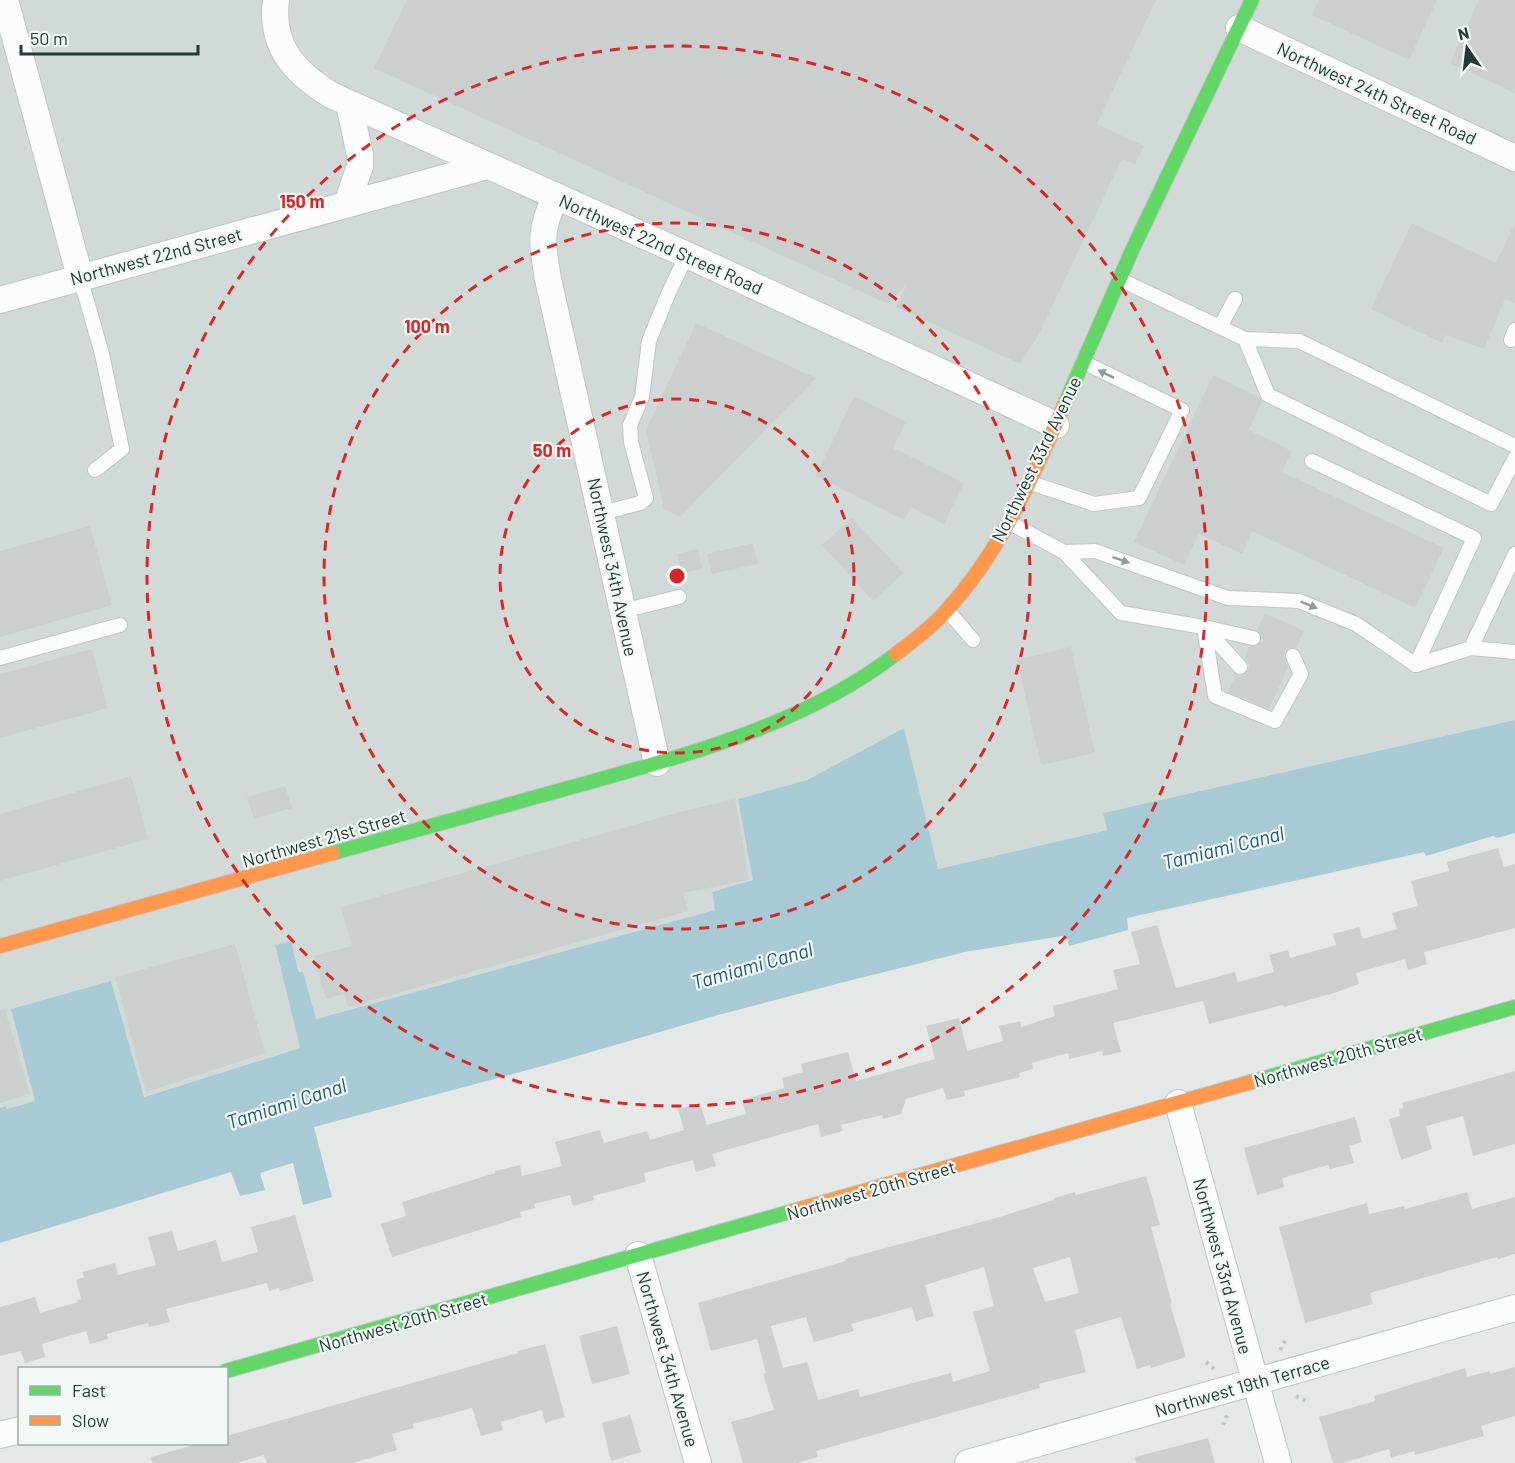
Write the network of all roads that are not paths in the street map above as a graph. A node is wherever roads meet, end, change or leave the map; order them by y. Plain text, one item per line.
1 (5, 0) edge
2 (276, 0) edge
3 (1252, 0) edge
4 (1239, 28) junction
5 (349, 104) junction
6 (1515, 158) edge
7 (487, 166) junction
8 (556, 196) junction
9 (347, 204) junction
10 (687, 255) junction
11 (80, 277) junction
12 (1119, 279) junction
13 (1235, 299) dead end
14 (0, 300) edge
15 (1220, 327) junction
16 (1245, 339) junction
17 (1083, 362) junction
18 (1056, 425) junction
19 (1515, 446) edge
20 (1515, 458) edge
21 (1312, 461) dead end
22 (95, 470) dead end
23 (1028, 482) junction
24 (602, 513) junction
25 (1008, 522) junction
26 (1064, 552) junction
27 (1515, 554) edge
28 (679, 597) dead end
29 (947, 610) junction
30 (622, 611) junction
31 (120, 625) dead end
32 (1204, 627) junction
33 (1253, 638) dead end
34 (973, 640) dead end
35 (1471, 648) junction
36 (1515, 652) edge
37 (1293, 656) dead end
38 (0, 658) edge
39 (1416, 665) junction
40 (1240, 667) dead end
41 (1279, 686) dead end
42 (1293, 691) junction
43 (657, 763) junction
44 (0, 946) edge
45 (1515, 1007) edge
46 (1178, 1103) junction
47 (638, 1255) junction
48 (1515, 1308) edge
49 (228, 1370) edge
50 (1256, 1382) junction
51 (18, 1430) edge
52 (0, 1435) edge
53 (698, 1463) edge
54 (968, 1463) edge
55 (1278, 1463) edge

1 - 11 street
2 - 5 street, Northwest 22nd Street Road
3 - 4 street, Northwest 33rd Avenue
4 - 6 street, Northwest 24th Street Road
4 - 12 street, Northwest 33rd Avenue
5 - 7 street, Northwest 22nd Street Road
5 - 9 street
7 - 8 street, Northwest 22nd Street Road
7 - 9 street, Northwest 22nd Street
8 - 10 street, Northwest 22nd Street Road
8 - 24 street, Northwest 34th Avenue
9 - 11 street, Northwest 22nd Street
10 - 18 street, Northwest 22nd Street Road
10 - 24 lane
11 - 14 street, Northwest 22nd Street
11 - 22 lane
12 - 15 lane
12 - 17 street, Northwest 33rd Avenue
13 - 15 lane
15 - 16 lane
16 - 19 lane
16 - 20 lane
17 - 18 street, Northwest 33rd Avenue
23 -> 17 lane
18 - 23 street, Northwest 33rd Avenue
21 - 39 lane
23 - 25 street, Northwest 33rd Avenue
24 - 30 street, Northwest 34th Avenue
25 - 26 lane
25 - 29 street, Northwest 33rd Avenue
26 - 32 lane
26 -> 39 lane
27 - 35 lane
28 - 30 lane
29 - 34 lane
29 - 43 street, Northwest 33rd Avenue
30 - 43 street, Northwest 34th Avenue
31 - 38 lane
32 - 33 lane
32 - 40 lane
32 - 42 lane
35 - 36 lane
35 - 39 lane
37 - 42 lane
41 - 42 lane
43 - 44 street, Northwest 21st Street
45 - 46 street, Northwest 20th Street
46 - 47 street, Northwest 20th Street
46 - 50 street, Northwest 33rd Avenue
47 - 49 street, Northwest 20th Street
47 - 53 street, Northwest 34th Avenue
48 - 50 street, Northwest 19th Terrace
50 - 54 street, Northwest 19th Terrace
50 - 55 street, Northwest 33rd Avenue
51 - 52 street

